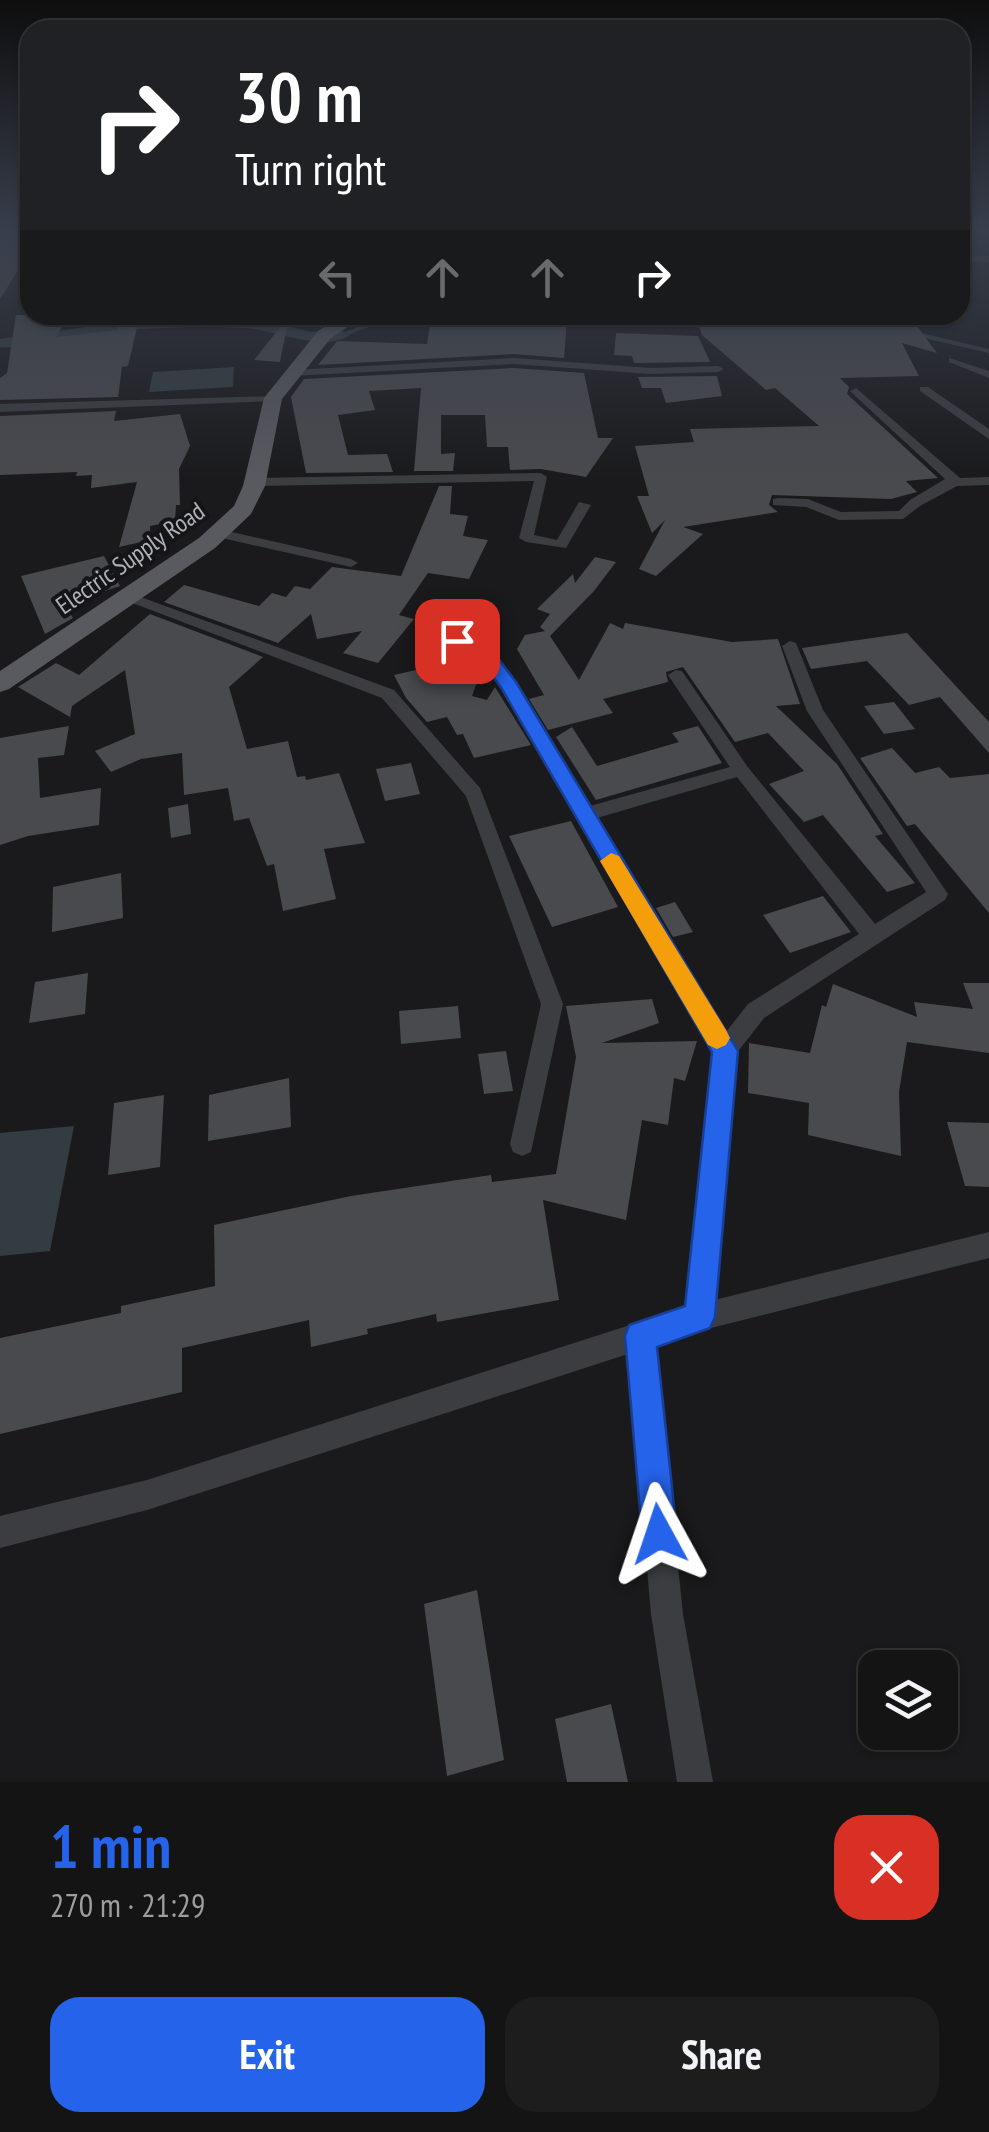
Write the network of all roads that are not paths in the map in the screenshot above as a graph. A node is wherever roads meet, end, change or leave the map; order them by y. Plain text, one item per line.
1 (340, 325) edge
2 (953, 360) dead end
3 (718, 369) dead end
4 (292, 373) junction
5 (989, 375) edge
6 (924, 389) dead end
7 (856, 390) dead end
8 (273, 398) junction
9 (0, 408) edge
10 (989, 434) edge
11 (989, 480) edge
12 (255, 482) junction
13 (956, 482) junction
14 (939, 483) dead end
15 (778, 502) dead end
16 (584, 505) dead end
17 (218, 533) junction
18 (351, 562) dead end
19 (127, 596) junction
20 (457, 641) dead end
21 (790, 646) dead end
22 (4, 674) edge
23 (676, 675) dead end
24 (741, 770) junction
25 (584, 815) junction
26 (872, 936) junction
27 (725, 1051) junction
28 (522, 1144) dead end
29 (989, 1245) edge
30 (700, 1317) junction
31 (640, 1336) junction
32 (0, 1532) edge
33 (694, 1782) edge

1 - 4 main road, Electric Supply Road
2 - 5 street
3 - 4 street
4 - 8 main road, Electric Supply Road
6 - 10 street
7 - 13 street
8 - 9 street
8 - 12 main road, Electric Supply Road
11 - 13 street
12 - 16 street
12 - 17 main road, Electric Supply Road
13 - 14 street
13 - 15 street
17 - 18 street
17 - 19 main road, Electric Supply Road
19 - 22 main road, Electric Supply Road
19 - 28 street
20 - 25 street
21 - 26 street
23 - 24 street
24 - 25 street
24 - 26 street
25 - 27 street
26 - 27 street
27 - 30 street
29 - 30 street
30 - 31 street
31 - 32 street
31 - 33 street

